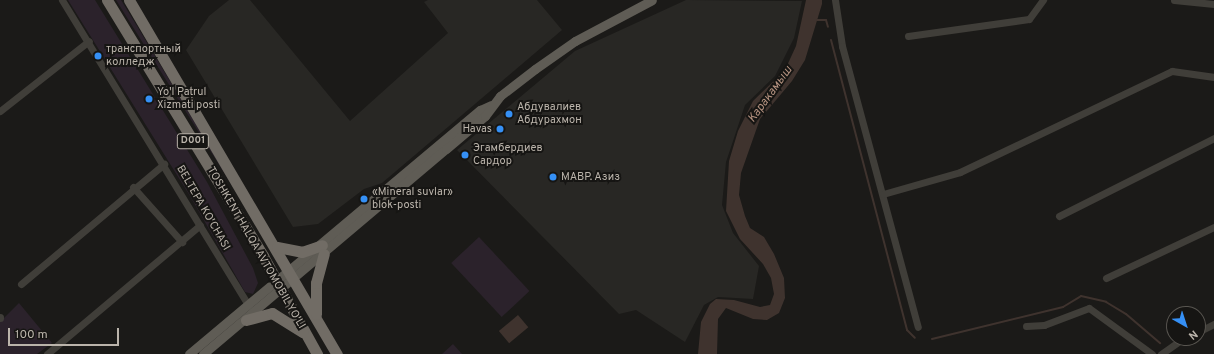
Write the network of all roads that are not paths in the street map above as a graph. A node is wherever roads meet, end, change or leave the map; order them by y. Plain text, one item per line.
1 (62, 0) edge
2 (107, 0) edge
3 (129, 0) edge
4 (652, 0) edge
5 (835, 0) edge
6 (1043, 0) edge
7 (1174, 0) edge
8 (1214, 4) edge
9 (908, 36) dead end
10 (89, 41) junction
11 (1214, 77) edge
12 (0, 111) edge
13 (1214, 138) edge
14 (164, 164) junction
15 (134, 188) junction
16 (883, 194) junction
17 (1058, 216) dead end
18 (200, 225) junction
19 (1214, 227) edge
20 (182, 242) junction
21 (277, 247) junction
22 (323, 250) junction
23 (293, 275) junction
24 (1106, 278) dead end
25 (22, 284) dead end
26 (279, 286) junction
27 (249, 306) junction
28 (316, 317) junction
29 (246, 320) junction
30 (1026, 326) dead end
31 (918, 328) dead end
32 (308, 337) junction
33 (1172, 346) edge
34 (47, 354) edge
35 (189, 354) edge
36 (203, 354) edge
37 (317, 354) edge
38 (337, 354) edge
39 (1152, 354) edge
40 (1161, 354) edge

1 - 10 street, BELTEPA KO'CHASI
2 - 26 highway, TOSHKENT HALQA AVTOMOBIL YO'LI / D001
3 - 21 highway, TOSHKENT HALQA AVTOMOBIL YO'LI / D001
4 - 22 main road
5 - 16 street
6 - 9 street
7 - 8 street
10 - 12 street
10 - 14 street, BELTEPA KO'CHASI
11 - 16 street
13 - 17 street
14 - 15 street
14 - 18 street, BELTEPA KO'CHASI
15 - 20 street
15 - 25 street
16 - 31 street
18 - 20 street
18 - 27 street, BELTEPA KO'CHASI
19 - 24 street
20 - 34 street
21 - 22 highway
21 - 23 highway, TOSHKENT HALQA AVTOMOBIL YO'LI / D001
22 - 23 main road
22 - 28 highway
23 - 26 main road
23 - 28 highway, TOSHKENT HALQA AVTOMOBIL YO'LI / D001
26 - 27 main road
26 - 29 main road
26 - 32 highway, TOSHKENT HALQA AVTOMOBIL YO'LI / D001
27 - 35 main road
28 - 38 highway, TOSHKENT HALQA AVTOMOBIL YO'LI / D001
29 - 32 highway
29 - 36 main road
30 - 39 street
32 - 37 highway, TOSHKENT HALQA AVTOMOBIL YO'LI / D001
33 - 40 street

